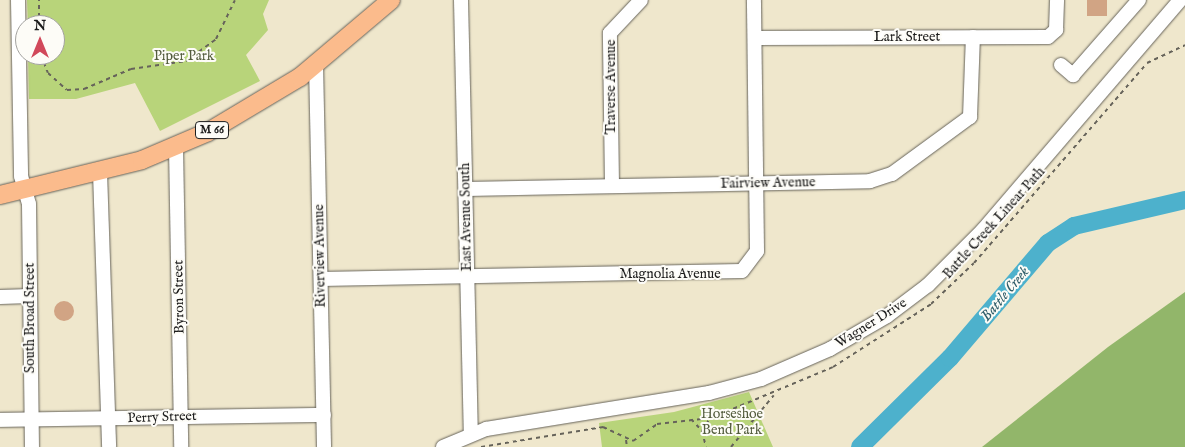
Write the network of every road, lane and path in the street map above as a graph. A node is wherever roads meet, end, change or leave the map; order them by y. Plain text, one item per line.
1 (18, 0) edge
2 (39, 0) edge
3 (236, 0) edge
4 (390, 0) edge
5 (461, 0) edge
6 (640, 0) edge
7 (754, 0) edge
8 (1057, 0) edge
9 (1139, 0) edge
10 (1175, 2) edge
11 (39, 15) edge
12 (973, 37) junction
13 (755, 38) junction
14 (1185, 45) edge
15 (316, 64) junction
16 (45, 65) edge
17 (1061, 65) dead end
18 (176, 147) junction
19 (100, 172) junction
20 (756, 184) junction
21 (612, 185) junction
22 (25, 189) junction
23 (466, 189) junction
24 (0, 195) edge
25 (467, 276) junction
26 (321, 279) junction
27 (30, 296) junction
28 (0, 297) edge
29 (775, 395) junction
30 (324, 415) junction
31 (180, 417) junction
32 (710, 418) junction
33 (108, 419) junction
34 (691, 419) junction
35 (0, 420) edge
36 (31, 420) junction
37 (702, 431) junction
38 (471, 434) junction
39 (626, 440) junction
40 (32, 447) edge
41 (109, 447) edge
42 (181, 447) edge
43 (324, 447) edge
44 (443, 447) edge
45 (481, 447) edge
46 (627, 447) edge
47 (706, 447) edge
48 (731, 447) edge

1 - 22 street, South Broad Street
2 - 11 path
3 - 16 path
4 - 15 main road, M 66
5 - 23 street, East Avenue South
6 - 21 street, Traverse Avenue
7 - 13 street, Magnolia Avenue
8 - 12 street, Lark Street
9 - 17 street
10 - 38 street, Wagner Drive
12 - 13 street, Lark Street
12 - 20 street, Fairview Avenue
13 - 20 street, Magnolia Avenue
14 - 29 path, Battle Creek Linear Path
15 - 18 main road, M 66
15 - 26 street, Riverview Avenue
18 - 19 main road, M 66
18 - 31 street, Byron Street
19 - 22 main road, M 66
19 - 33 street
20 - 21 street, Fairview Avenue
20 - 25 street, Magnolia Avenue
21 - 23 street, Fairview Avenue
22 - 24 main road, M 66
22 - 27 street, South Broad Street
23 - 25 street, East Avenue South
25 - 26 street, Magnolia Avenue
25 - 38 street, East Avenue South
26 - 30 street, Riverview Avenue
27 - 28 street
27 - 36 street, South Broad Street
29 - 32 path, Battle Creek Linear Path
29 - 48 path
30 - 31 street, Perry Street
30 - 43 street, Riverview Avenue
31 - 33 street, Perry Street
31 - 42 street, Byron Street
32 - 34 path, Battle Creek Linear Path
32 - 37 path
33 - 36 street, Perry Street
33 - 41 street
34 - 37 path
34 - 39 path, Battle Creek Linear Path
35 - 36 street, Perry Street
36 - 40 street, South Broad Street
37 - 47 path
38 - 44 street, Wagner Drive
39 - 45 path
39 - 46 path

